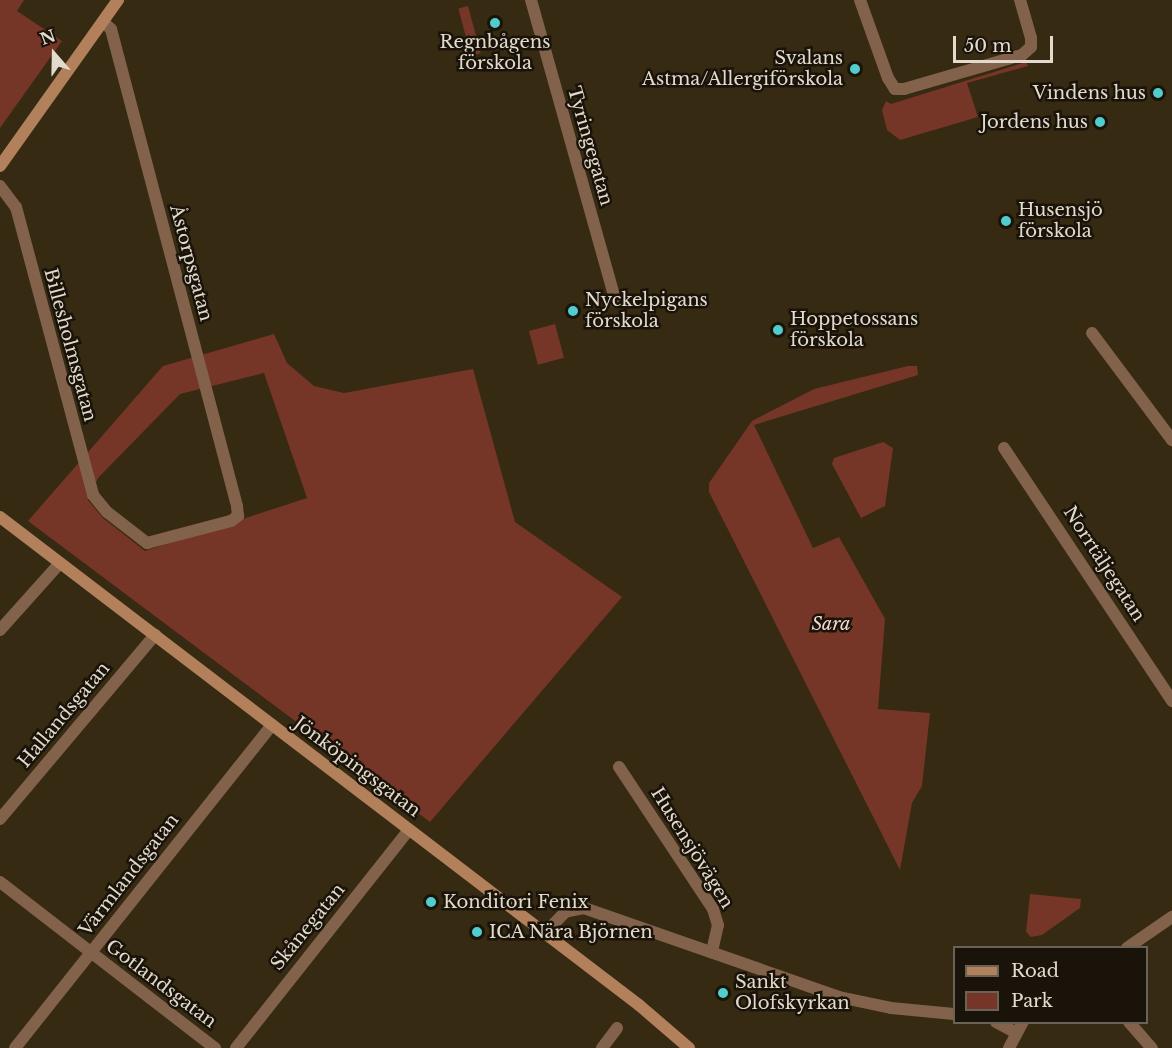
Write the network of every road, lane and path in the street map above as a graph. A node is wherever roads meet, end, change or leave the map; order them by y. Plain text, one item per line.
1 (118, 0) edge
2 (531, 0) edge
3 (860, 0) edge
4 (1020, 0) edge
5 (103, 22) junction
6 (0, 166) edge
7 (0, 186) edge
8 (616, 302) dead end
9 (1092, 333) dead end
10 (1172, 440) edge
11 (1004, 448) dead end
12 (238, 516) joint
13 (0, 517) edge
14 (60, 563) junction
15 (0, 630) edge
16 (155, 635) junction
17 (1172, 701) edge
18 (272, 725) junction
19 (619, 767) dead end
20 (0, 819) edge
21 (409, 830) junction
22 (0, 882) edge
23 (1172, 918) edge
24 (545, 933) junction
25 (1130, 946) edge
26 (712, 952) junction
27 (91, 953) junction
28 (953, 1014) edge
29 (1002, 1024) edge
30 (1131, 1024) edge
31 (1019, 1027) edge
32 (617, 1028) dead end
33 (15, 1048) edge
34 (215, 1048) edge
35 (236, 1048) edge
36 (602, 1048) edge
37 (689, 1048) edge
38 (1009, 1048) edge
39 (1152, 1048) edge

1 - 5 street
2 - 8 street, Tyringegatan
3 - 4 street
5 - 6 street
5 - 12 street, Åstorpsgatan
7 - 12 street, Billesholmsgatan
9 - 10 street
11 - 17 street, Norrtäljegatan
13 - 14 street, Jönköpingsgatan
14 - 15 street
14 - 16 street, Jönköpingsgatan
16 - 18 street, Jönköpingsgatan
16 - 20 street, Hallandsgatan
18 - 21 street, Jönköpingsgatan
18 - 27 street, Värmlandsgatan
19 - 26 street, Husensjövägen
21 - 24 street, Jönköpingsgatan
21 - 35 street, Skånegatan
22 - 27 street, Gotlandsgatan
23 - 25 street
24 - 26 street
24 - 37 street, Jönköpingsgatan
26 - 28 street
27 - 33 street, Värmlandsgatan
27 - 34 street, Gotlandsgatan
29 - 31 street
30 - 39 street
31 - 38 street
32 - 36 street

